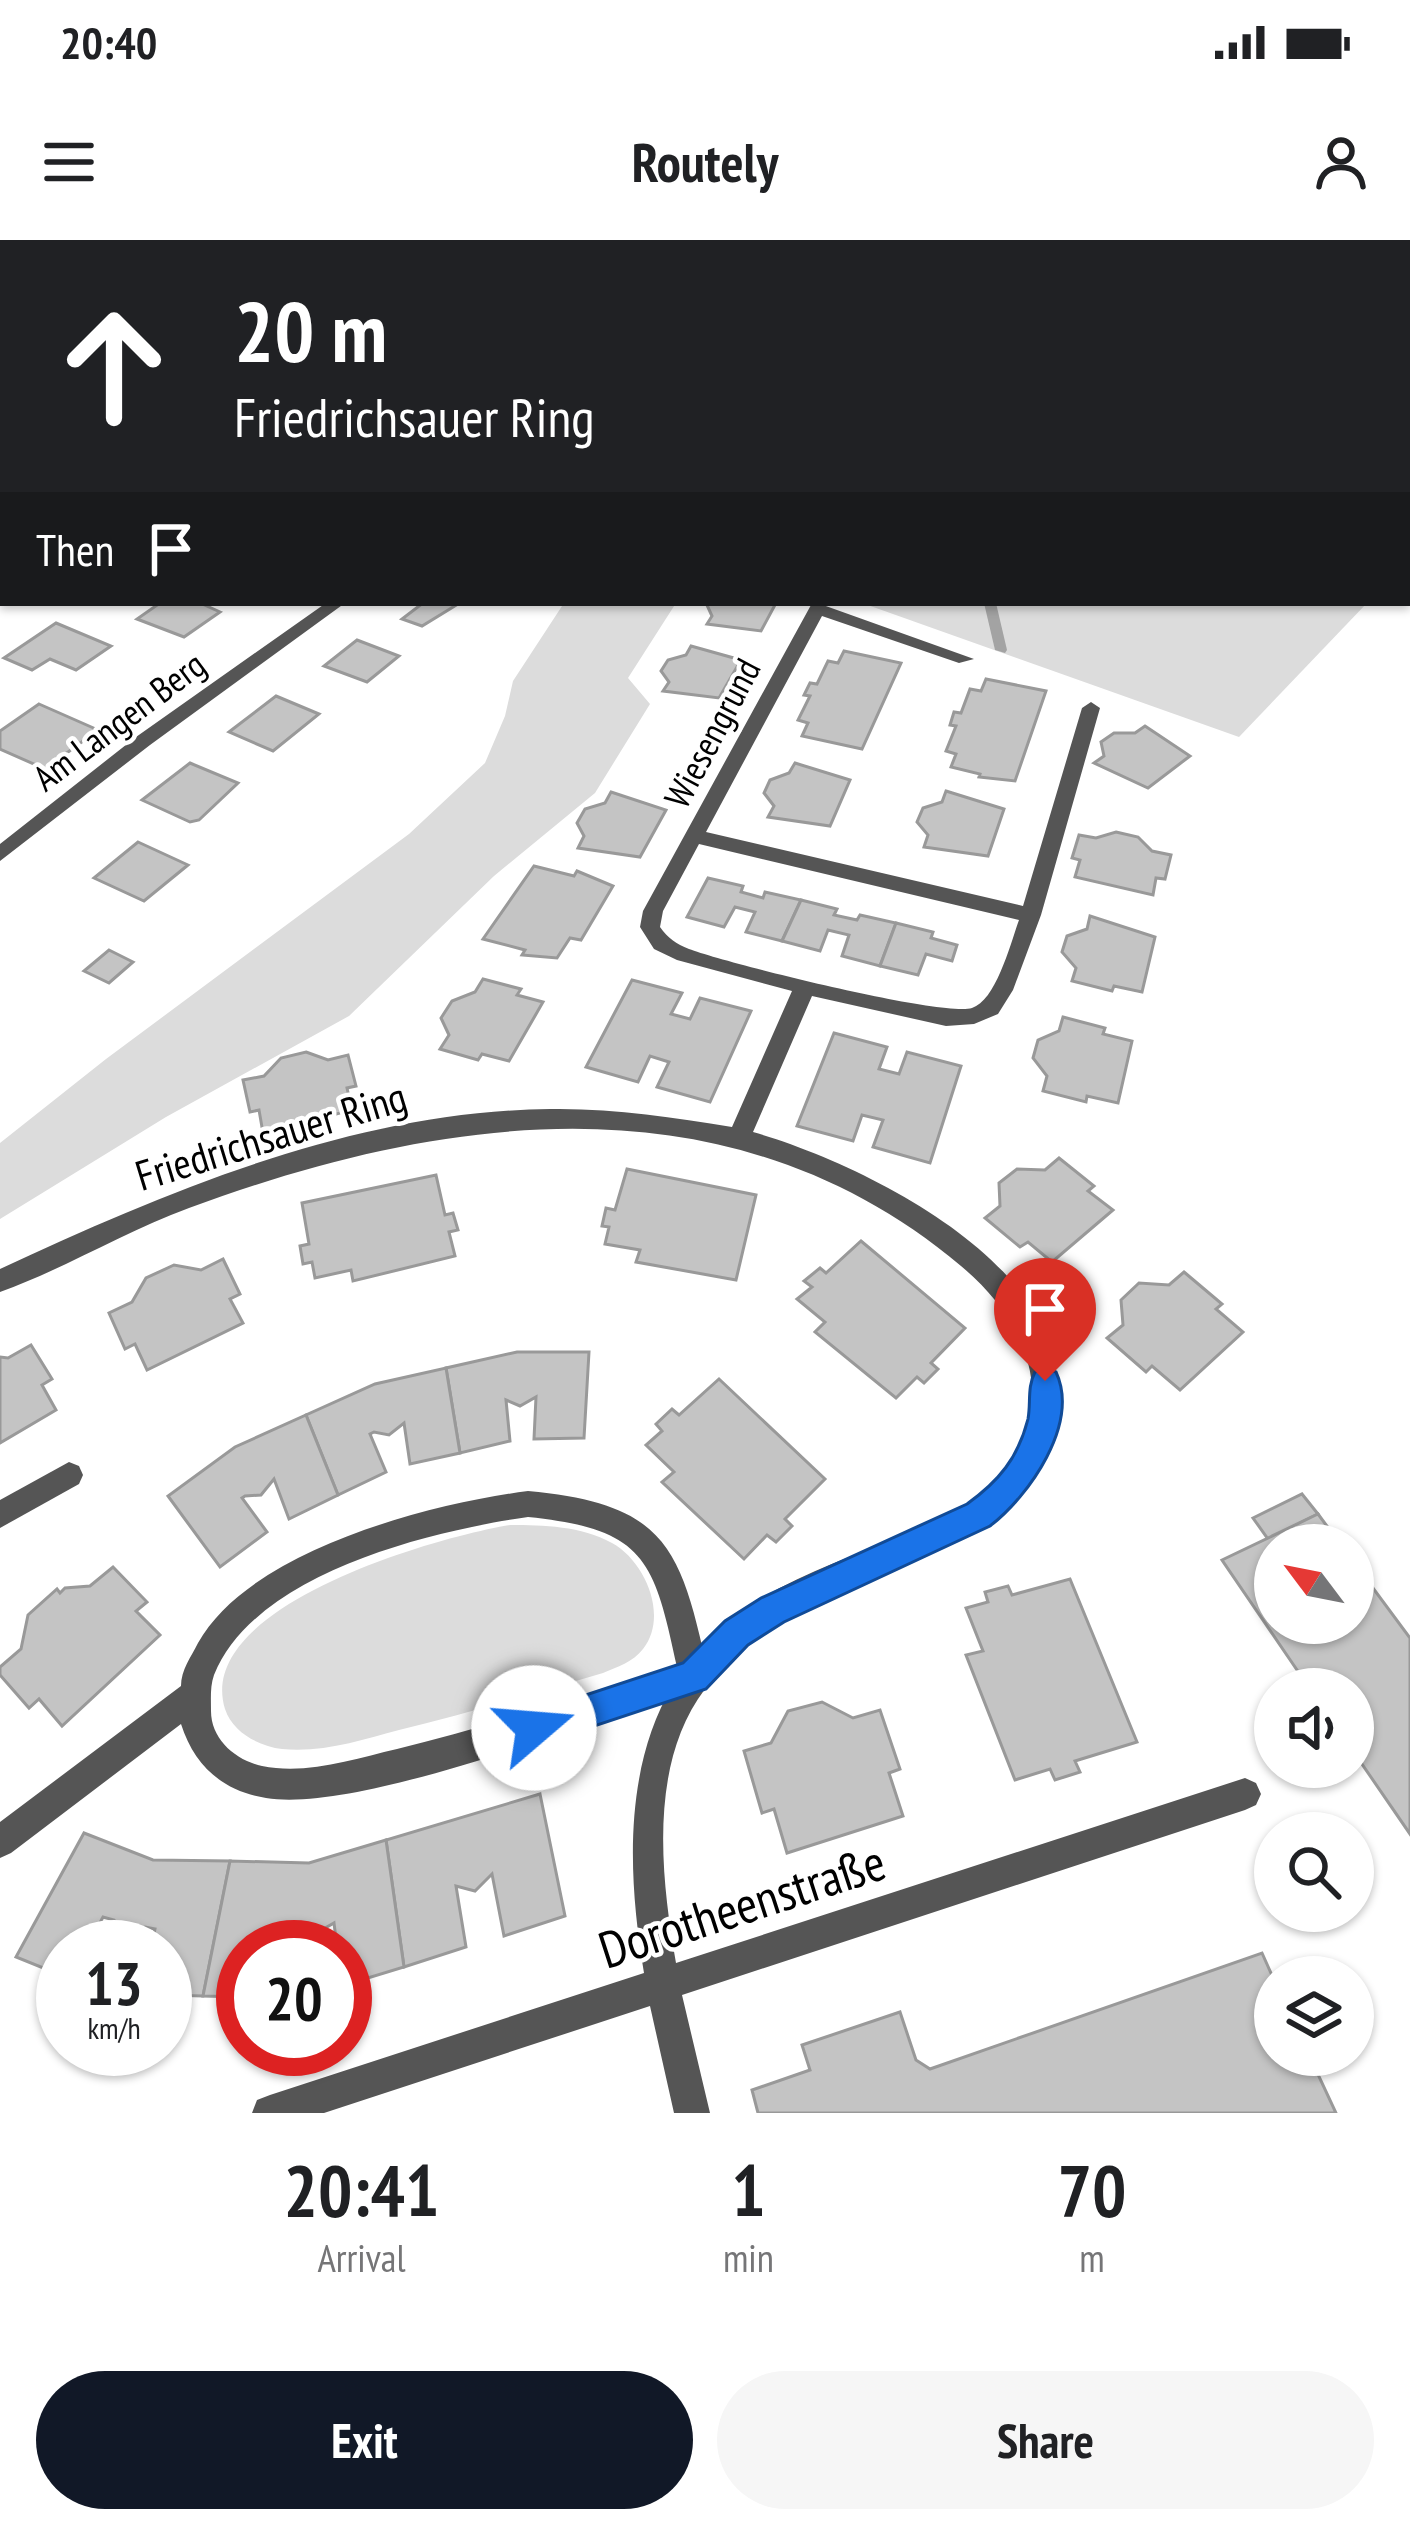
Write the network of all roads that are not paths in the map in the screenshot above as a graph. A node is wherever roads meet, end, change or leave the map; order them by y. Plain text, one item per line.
1 (334, 606) edge
2 (965, 659) dead end
3 (1091, 708) dead end
4 (694, 836) junction
5 (0, 854) edge
6 (1029, 915) junction
7 (805, 987) junction
8 (739, 1138) junction
9 (0, 1280) edge
10 (69, 1475) dead end
11 (0, 1515) edge
12 (694, 1677) junction
13 (194, 1695) junction
14 (1245, 1795) dead end
15 (0, 1842) edge
16 (663, 1986) junction
17 (270, 2113) edge
18 (692, 2113) edge

1 - 5 street, Am Langen Berg
2 - 4 street, Wiesengrund
3 - 6 street, Wiesengrund
4 - 6 street, Wiesengrund
4 - 7 street, Wiesengrund
6 - 7 street, Wiesengrund
7 - 8 street
8 - 9 street, Friedrichsauer Ring
8 - 12 street, Friedrichsauer Ring
10 - 11 street
12 - 13 street
12 - 13 street
12 - 16 street, Friedrichsauer Ring
13 - 15 street
14 - 16 street, Dorotheenstraße
16 - 17 street, Dorotheenstraße
16 - 18 street, Friedrichsauer Ring

